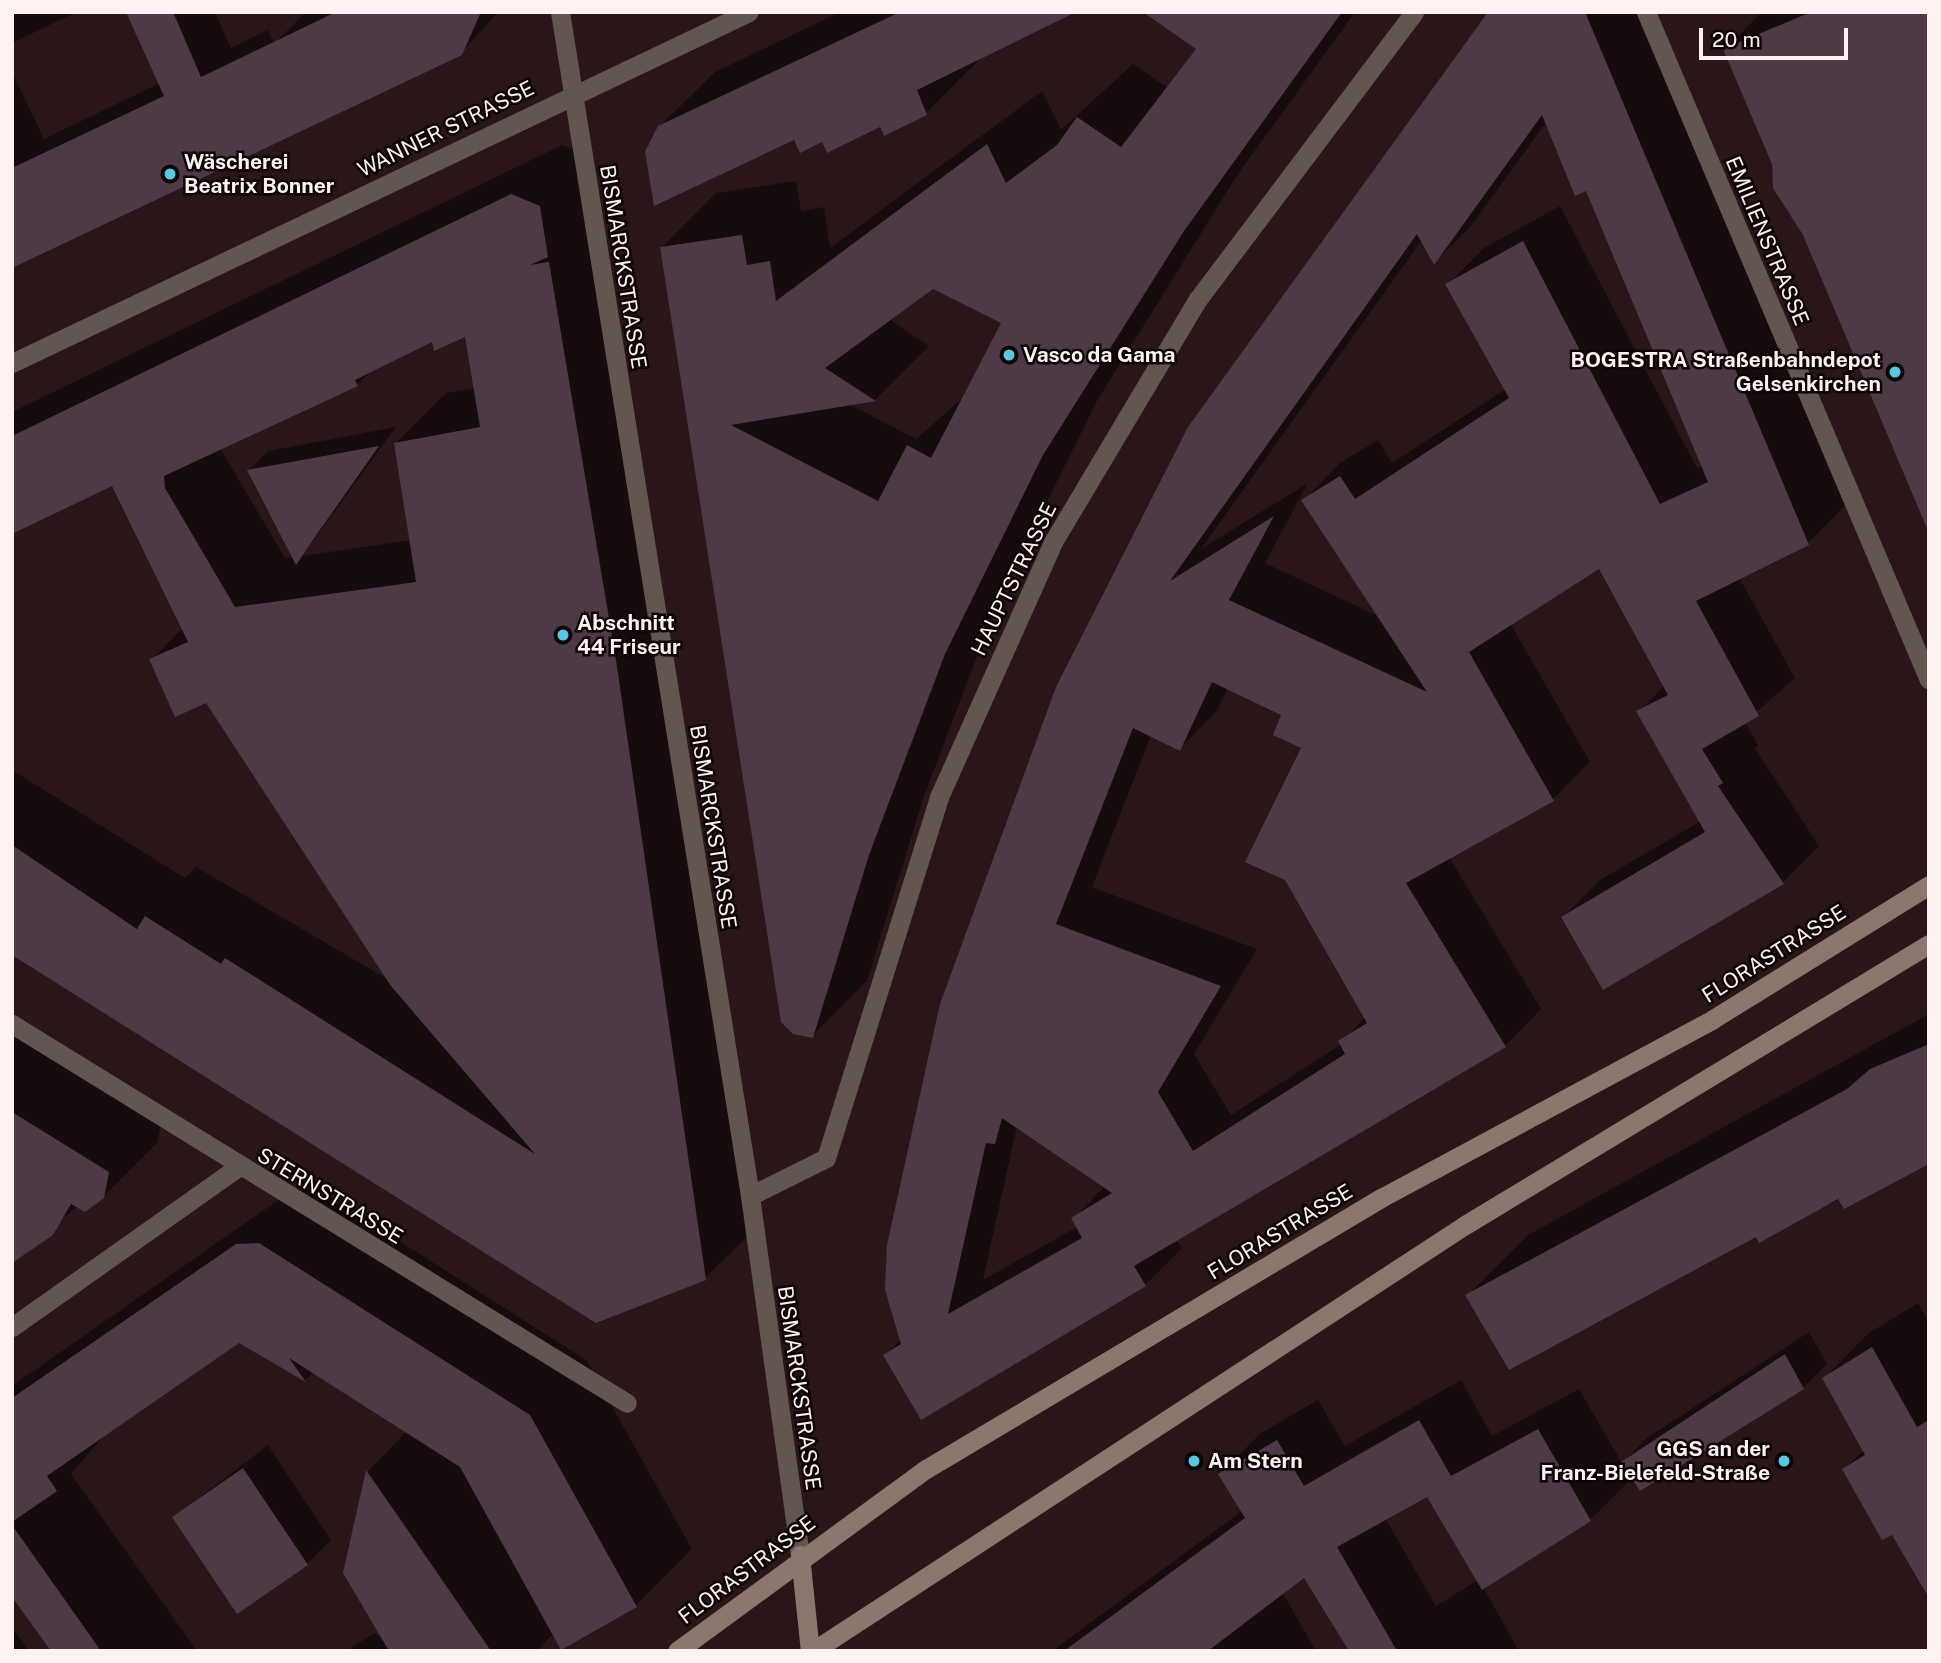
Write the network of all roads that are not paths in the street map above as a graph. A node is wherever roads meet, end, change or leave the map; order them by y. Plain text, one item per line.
1 (560, 12) edge
2 (749, 12) edge
3 (1414, 12) edge
4 (1646, 12) edge
5 (572, 94) junction
6 (12, 363) edge
7 (1929, 680) edge
8 (1929, 885) edge
9 (1929, 944) edge
10 (12, 1024) edge
11 (239, 1167) junction
12 (750, 1196) junction
13 (12, 1327) edge
14 (626, 1403) dead end
15 (800, 1555) junction
16 (677, 1651) edge
17 (812, 1651) edge

1 - 5 street, BISMARCKSTRASSE
2 - 5 street, WANNER STRASSE
3 - 12 street, HAUPTSTRASSE
4 - 7 street, EMILIENSTRASSE
5 - 6 street, WANNER STRASSE
5 - 12 street, BISMARCKSTRASSE
8 - 15 main road, FLORASTRASSE
9 - 17 main road
10 - 11 street, STERNSTRASSE
11 - 13 street
11 - 14 street, STERNSTRASSE
12 - 15 street, BISMARCKSTRASSE
15 - 16 main road, FLORASTRASSE
15 - 17 main road, BISMARCKSTRASSE

